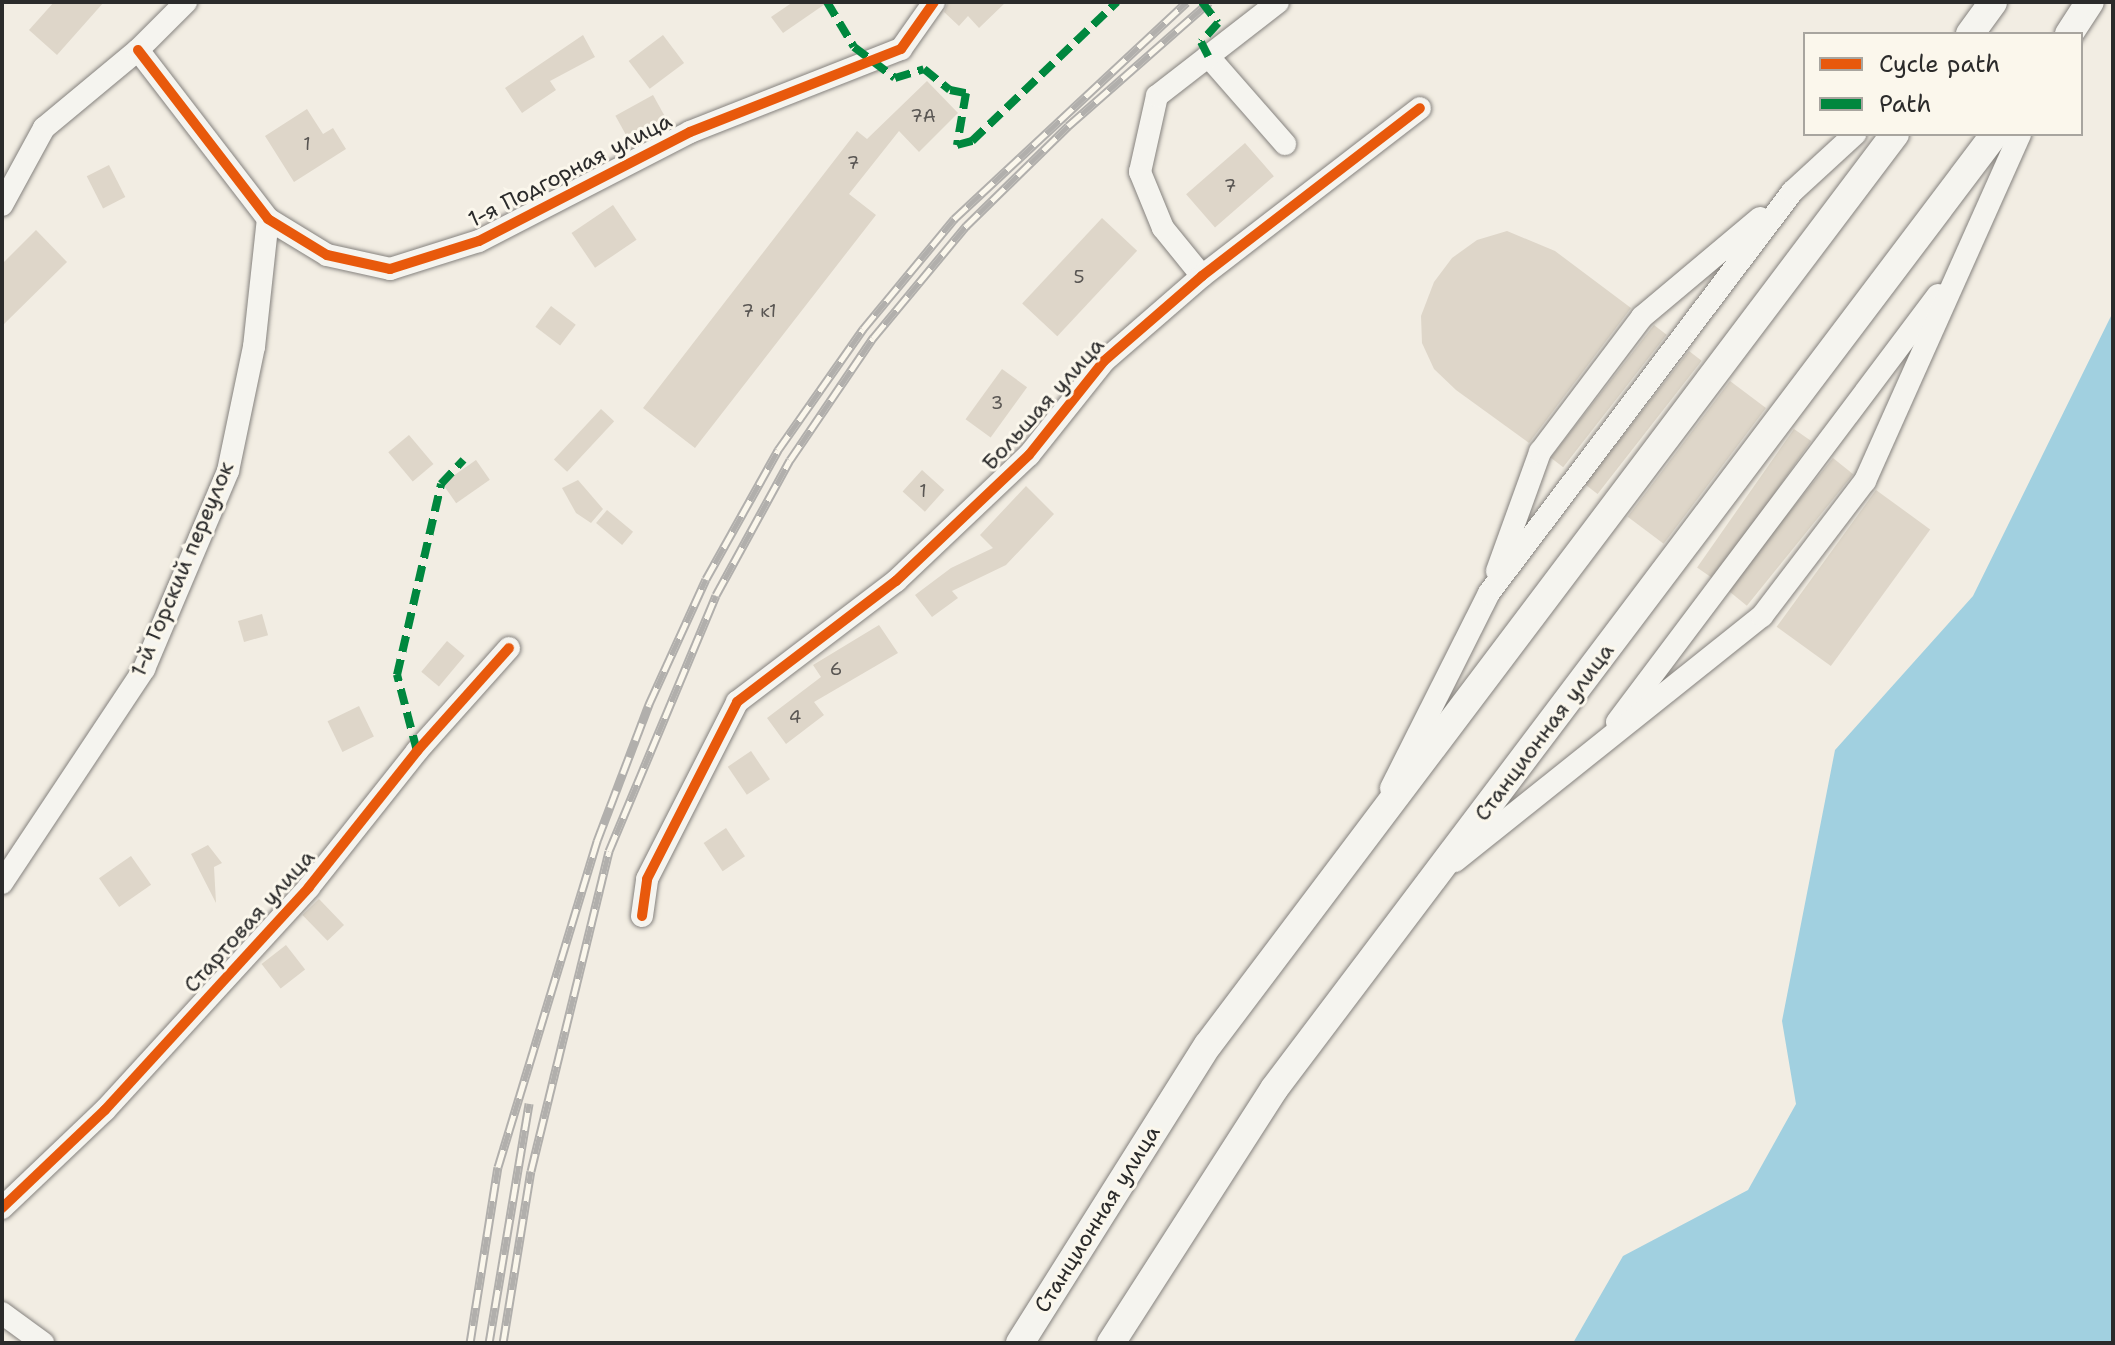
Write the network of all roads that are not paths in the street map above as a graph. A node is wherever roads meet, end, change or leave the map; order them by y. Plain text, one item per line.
1 (186, 2) edge
2 (934, 2) edge
3 (1278, 2) edge
4 (2090, 2) edge
5 (1983, 16) edge
6 (1965, 32) edge
7 (2070, 32) edge
8 (138, 50) junction
9 (1208, 56) junction
10 (1420, 108) dead end
11 (1853, 136) edge
12 (1893, 136) edge
13 (1993, 136) edge
14 (2019, 136) edge
15 (1285, 144) dead end
16 (1792, 192) junction
17 (2, 205) edge
18 (268, 219) junction
19 (1963, 261) junction
20 (1202, 276) junction
21 (1489, 593) junction
22 (509, 648) dead end
23 (1597, 748) junction
24 (1367, 835) junction
25 (1432, 880) junction
26 (2, 883) edge
27 (642, 916) dead end
28 (2, 1208) edge
29 (2, 1313) edge
30 (43, 1343) edge
31 (1020, 1343) edge
32 (1111, 1343) edge

1 - 8 street
2 - 18 street, 1-я Подгорная улица
3 - 9 street
4 - 7 main road
5 - 6 street
8 - 17 street
8 - 18 street, 1-я Подгорная улица
9 - 15 street
9 - 20 street
10 - 20 street, Большая улица
11 - 16 street
12 - 24 main road, Станционная улица
13 - 25 main road, Станционная улица
14 - 19 street
16 - 21 street
16 - 21 street
18 - 26 street, 1-й Горский переулок
19 - 23 street
19 - 23 street
20 - 27 street, Большая улица
21 - 24 street
22 - 28 street, Стартовая улица
23 - 25 street
24 - 31 main road, Станционная улица
25 - 32 main road, Станционная улица
29 - 30 street

